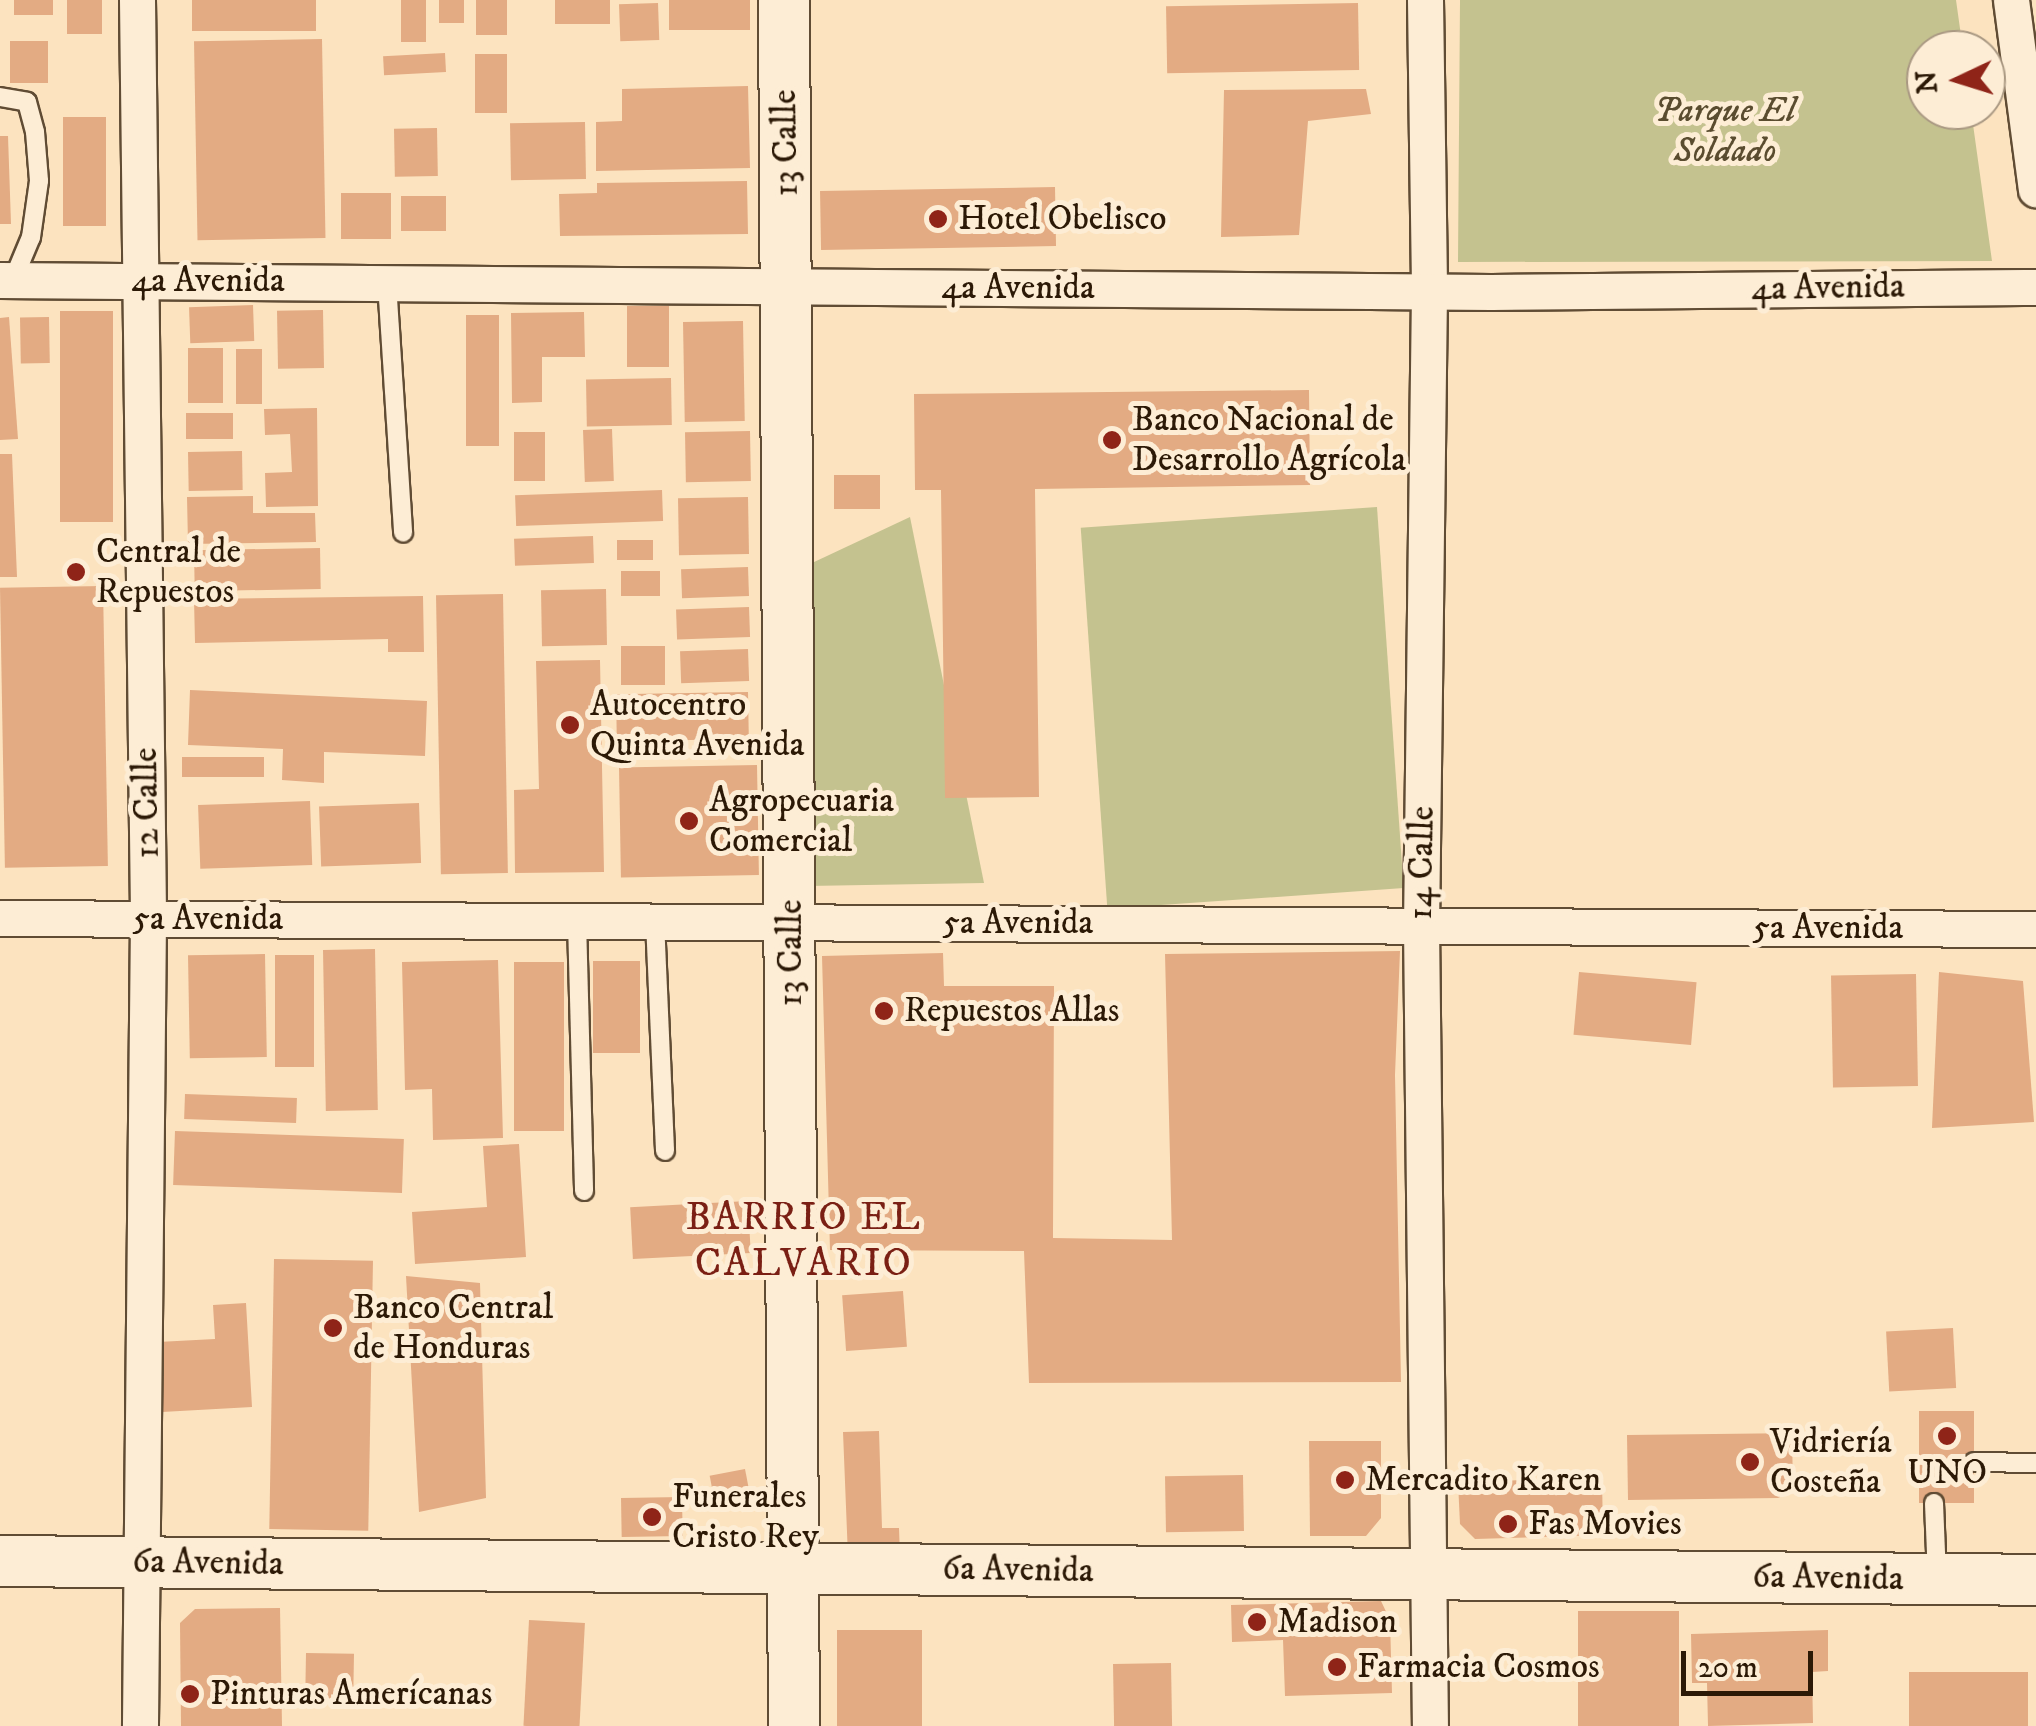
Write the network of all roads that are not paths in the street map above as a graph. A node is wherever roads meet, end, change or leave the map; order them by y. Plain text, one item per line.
1 (137, 0) edge
2 (784, 0) edge
3 (1426, 0) edge
4 (2010, 0) edge
5 (0, 97) edge
6 (2036, 189) edge
7 (7, 280) edge
8 (140, 281) junction
9 (387, 283) junction
10 (788, 286) junction
11 (2036, 288) edge
12 (1429, 291) junction
13 (404, 532) dead end
14 (0, 918) edge
15 (148, 919) junction
16 (577, 921) junction
17 (655, 922) junction
18 (790, 922) junction
19 (1421, 926) junction
20 (2036, 929) edge
21 (665, 1151) dead end
22 (584, 1191) dead end
23 (1974, 1462) dead end
24 (2036, 1463) edge
25 (1934, 1503) dead end
26 (0, 1560) edge
27 (141, 1562) junction
28 (793, 1568) junction
29 (1428, 1574) junction
30 (1937, 1579) junction
31 (2036, 1580) edge
32 (140, 1726) edge
33 (794, 1726) edge
34 (1430, 1726) edge

1 - 8 street, 12 Calle
2 - 10 street, 13 Calle
3 - 12 street, 14 Calle
4 - 6 street
5 - 7 lane
7 - 8 street, 4a Avenida
8 - 9 street, 4a Avenida
8 - 15 street, 12 Calle
9 - 10 street, 4a Avenida
9 - 13 lane
10 - 12 street, 4a Avenida
10 - 18 street, 13 Calle
11 - 12 street, 4a Avenida
12 - 19 street, 14 Calle
14 - 15 street, 5a Avenida
15 - 16 street, 5a Avenida
15 - 27 street, 12 Calle
16 - 17 street, 5a Avenida
16 - 22 lane
17 - 18 street, 5a Avenida
17 - 21 lane
18 - 19 street, 5a Avenida
18 - 28 street, 13 Calle
19 - 20 street, 5a Avenida
19 - 29 street, 14 Calle
23 - 24 lane
25 - 30 lane
26 - 27 street, 6a Avenida
27 - 28 street, 6a Avenida
27 - 32 street, 12 Calle
28 - 29 street, 6a Avenida
28 - 33 street, 13 Calle
29 - 30 street, 6a Avenida
29 - 34 street, 14 Calle
30 - 31 street, 6a Avenida

